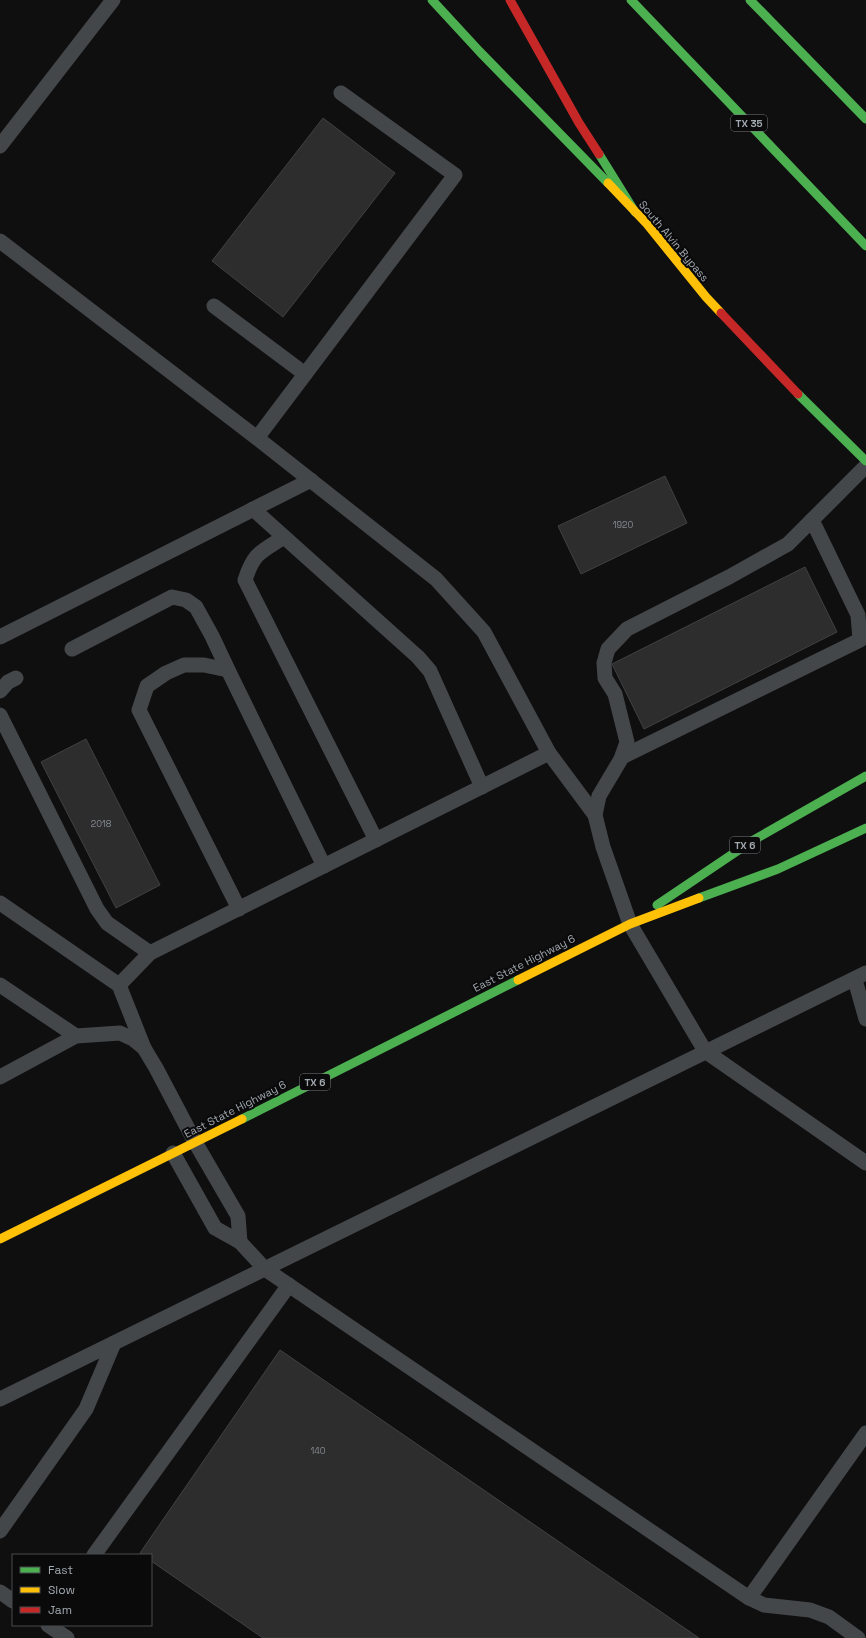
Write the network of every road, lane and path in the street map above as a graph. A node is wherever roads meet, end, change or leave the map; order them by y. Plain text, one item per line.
1 (113, 0) edge
2 (432, 0) edge
3 (510, 0) edge
4 (631, 0) edge
5 (750, 0) edge
6 (341, 93) dead end
7 (866, 119) edge
8 (0, 146) edge
9 (634, 212) junction
10 (0, 241) edge
11 (866, 246) edge
12 (214, 306) dead end
13 (305, 374) junction
14 (257, 438) junction
15 (866, 461) edge
16 (866, 466) edge
17 (310, 480) junction
18 (253, 509) junction
19 (812, 520) junction
20 (284, 537) junction
21 (0, 637) edge
22 (72, 649) dead end
23 (228, 670) junction
24 (16, 678) dead end
25 (0, 692) edge
26 (0, 715) edge
27 (549, 753) junction
28 (622, 757) junction
29 (866, 776) edge
30 (482, 787) junction
31 (595, 815) junction
32 (866, 828) edge
33 (376, 840) junction
34 (324, 866) junction
35 (0, 903) edge
36 (239, 909) junction
37 (630, 924) junction
38 (150, 953) junction
39 (860, 977) edge
40 (0, 985) edge
41 (120, 985) junction
42 (866, 1019) edge
43 (76, 1036) junction
44 (144, 1048) junction
45 (705, 1051) junction
46 (0, 1076) edge
47 (195, 1142) junction
48 (173, 1153) junction
49 (866, 1163) edge
50 (0, 1239) edge
51 (240, 1242) junction
52 (265, 1269) junction
53 (289, 1285) junction
54 (114, 1343) junction
55 (0, 1400) edge
56 (866, 1433) edge
57 (0, 1531) edge
58 (95, 1554) edge
59 (0, 1592) edge
60 (749, 1598) junction
61 (12, 1600) edge
62 (49, 1626) edge
63 (67, 1638) edge
64 (858, 1638) edge

1 - 8 lane
2 - 9 main road, South Alvin Bypass
3 - 9 main road
4 - 11 main road, TX 35
5 - 7 main road
6 - 13 lane
9 - 15 main road, South Alvin Bypass
10 - 14 lane
12 - 13 lane
13 - 14 lane
14 - 17 lane
16 - 19 lane
17 - 18 lane
17 - 27 lane
18 - 20 lane
18 - 21 lane
19 - 28 lane
19 - 28 lane
20 - 30 lane
20 - 33 lane
22 - 23 lane
23 - 34 lane
23 - 36 lane
24 - 25 lane
26 - 38 lane
27 - 30 lane
27 - 31 lane
28 - 31 lane
29 - 37 main road, East State Highway 6 / TX 6
30 - 33 lane
31 - 37 lane
32 - 37 main road, East State Highway 6 / TX 6
33 - 34 lane
34 - 36 lane
35 - 41 lane
36 - 38 lane
37 - 45 lane
37 - 47 main road, East State Highway 6 / TX 6
38 - 41 lane
39 - 42 lane
39 - 45 lane
40 - 43 lane
41 - 44 lane
43 - 44 lane
43 - 46 lane
44 - 47 lane
45 - 49 lane
45 - 52 lane
47 - 48 main road, East State Highway 6 / TX 6
47 - 51 lane
48 - 50 main road, East State Highway 6 / TX 6
48 - 51 lane
51 - 52 lane
52 - 53 lane
52 - 54 lane
53 - 58 lane
53 - 60 lane
54 - 55 lane
54 - 57 lane
56 - 60 lane
59 - 61 lane
60 - 64 lane
62 - 63 lane

